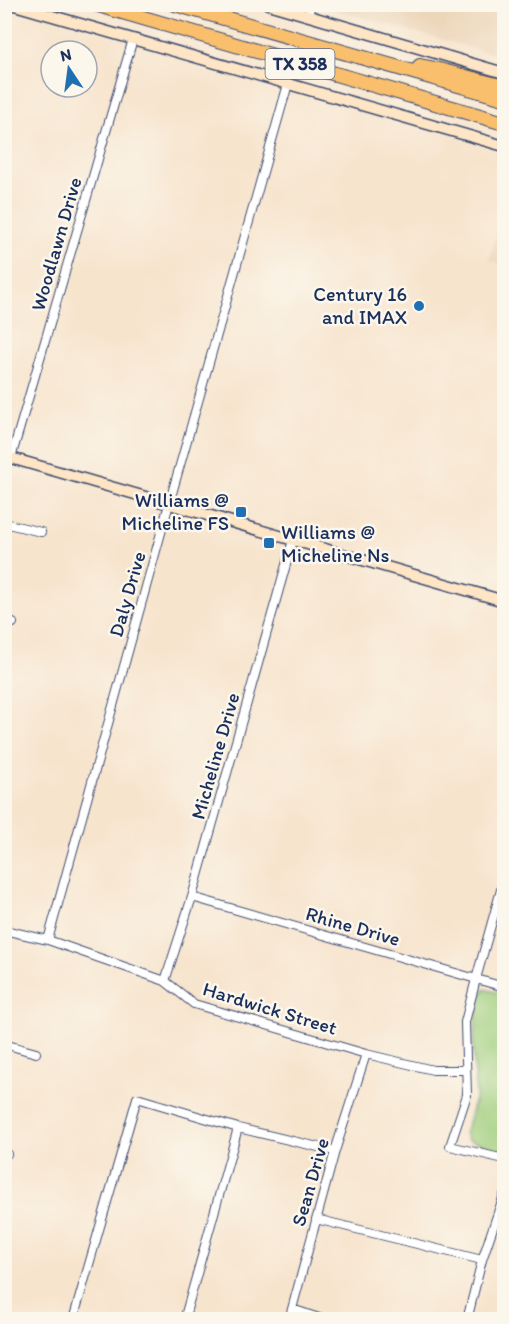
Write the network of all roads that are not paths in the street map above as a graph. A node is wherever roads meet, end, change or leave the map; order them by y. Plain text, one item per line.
1 (11, 4) edge
2 (95, 4) edge
3 (175, 4) edge
4 (268, 4) edge
5 (311, 4) edge
6 (308, 16) junction
7 (133, 39) junction
8 (358, 56) junction
9 (504, 73) edge
10 (288, 84) junction
11 (504, 87) edge
12 (504, 98) edge
13 (431, 101) junction
14 (504, 123) edge
15 (504, 132) edge
16 (504, 146) edge
17 (8, 457) edge
18 (169, 504) junction
19 (4, 523) edge
20 (41, 532) dead end
21 (293, 540) junction
22 (504, 601) edge
23 (504, 879) edge
24 (192, 897) junction
25 (4, 930) edge
26 (48, 940) junction
27 (476, 979) junction
28 (165, 981) junction
29 (504, 987) edge
30 (4, 1044) edge
31 (36, 1053) dead end
32 (366, 1054) junction
33 (465, 1070) junction
34 (238, 1128) junction
35 (334, 1151) junction
36 (504, 1159) edge
37 (504, 1195) edge
38 (316, 1218) junction
39 (482, 1260) junction
40 (292, 1310) junction
41 (73, 1320) edge
42 (184, 1320) edge
43 (289, 1320) edge
44 (325, 1320) edge
45 (467, 1320) edge

1 - 7 main road
2 - 13 highway, TX 358
3 - 8 highway, TX 358
4 - 6 main road
5 - 6 street
6 - 9 main road
7 - 10 main road
7 - 17 street, Woodlawn Drive
8 - 11 highway
8 - 12 highway, TX 358
10 - 16 main road
10 - 18 street, Daly Drive
13 - 14 highway, TX 358
13 - 15 highway
17 - 18 main road
18 - 21 main road
18 - 26 street, Daly Drive
19 - 20 street
21 - 22 main road
21 - 24 street, Micheline Drive
23 - 27 street
24 - 27 street, Rhine Drive
24 - 28 street, Micheline Drive
25 - 26 street, Hardwick Street
26 - 28 street, Hardwick Street
27 - 29 street, Rhine Drive
27 - 33 street
28 - 32 street, Hardwick Street
30 - 31 street
32 - 33 street, Hardwick Street
32 - 35 street, Sean Drive
33 - 36 street
34 - 35 street
34 - 41 street
34 - 42 street
35 - 38 street, Sean Drive
37 - 39 street
38 - 39 street
38 - 40 street, Sean Drive
39 - 45 street
40 - 43 street, Sean Drive
40 - 44 street

